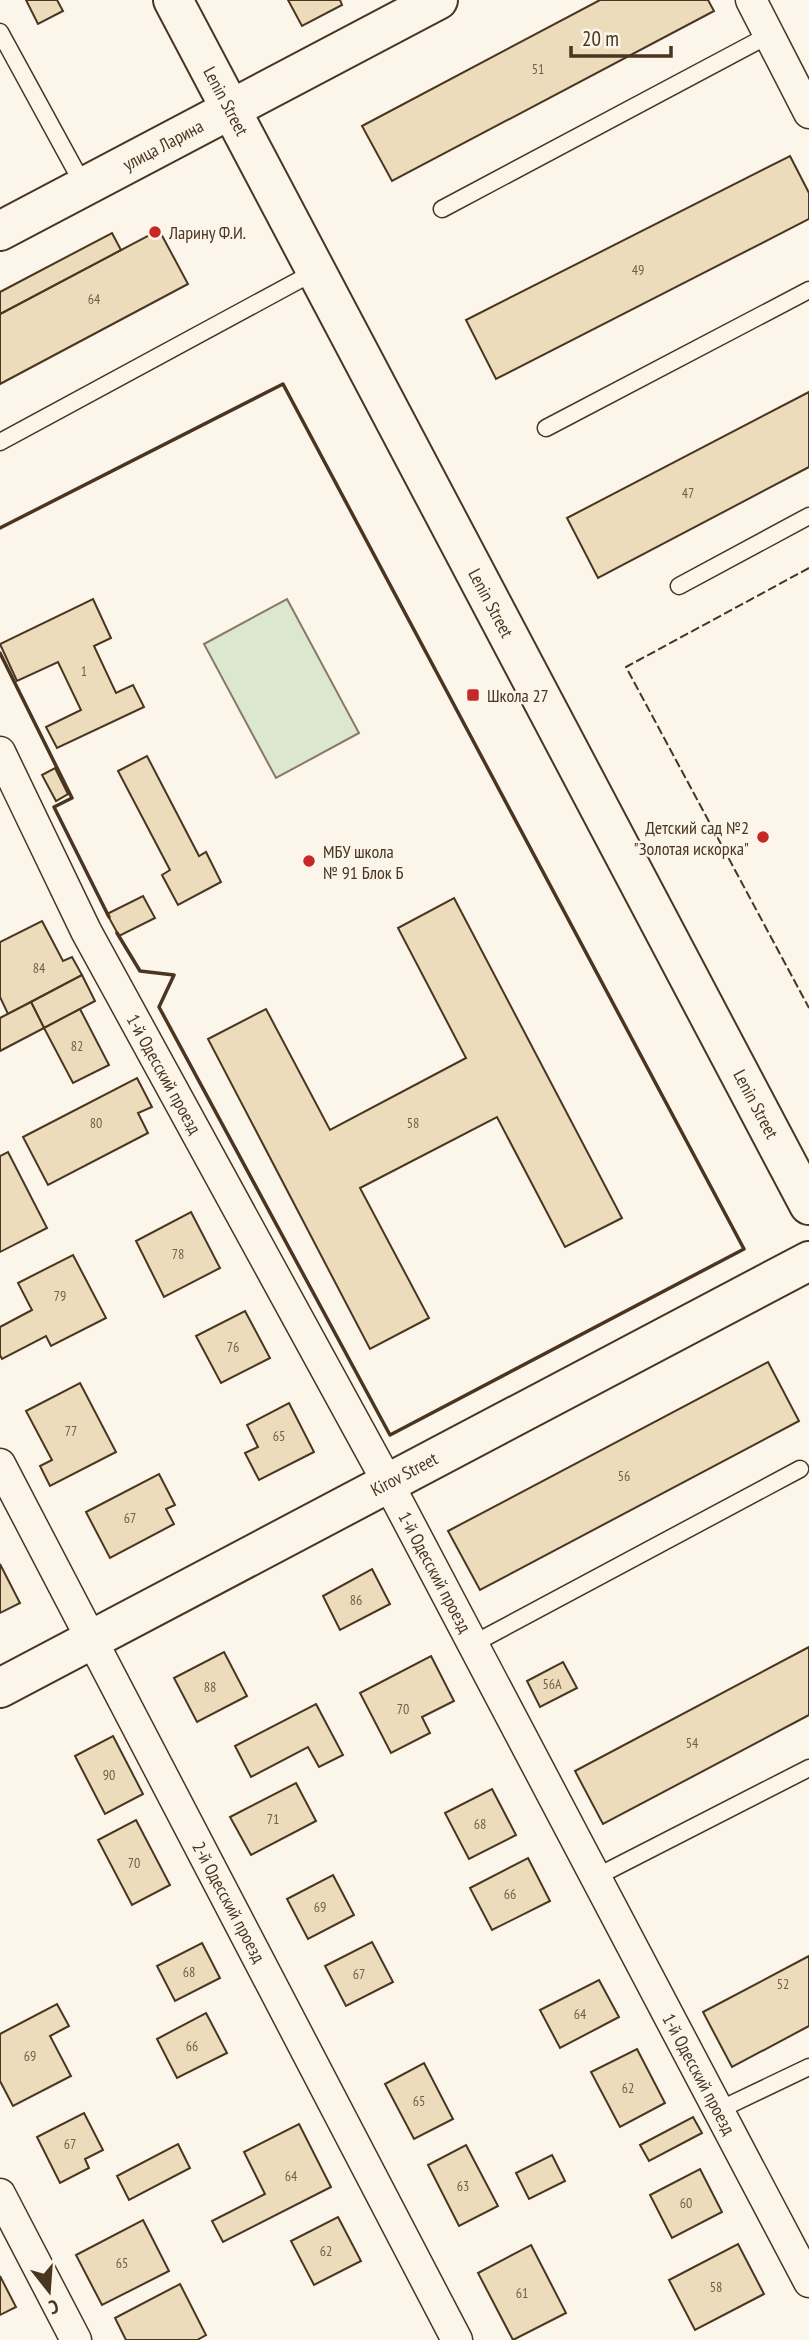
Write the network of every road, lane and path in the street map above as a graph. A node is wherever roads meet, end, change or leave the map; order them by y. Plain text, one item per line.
1 (173, 0) edge
2 (438, 0) edge
3 (751, 0) edge
4 (0, 32) edge
5 (769, 35) junction
6 (231, 110) junction
7 (809, 113) edge
8 (84, 186) junction
9 (442, 209) dead end
10 (0, 231) edge
11 (316, 271) junction
12 (809, 290) edge
13 (546, 428) dead end
14 (0, 442) edge
15 (809, 516) edge
16 (679, 586) dead end
17 (0, 752) edge
18 (809, 1205) edge
19 (809, 1261) edge
20 (0, 1464) edge
21 (800, 1469) dead end
22 (388, 1483) junction
23 (92, 1639) junction
24 (473, 1644) junction
25 (0, 1688) edge
26 (809, 1768) edge
27 (596, 1877) junction
28 (809, 2067) edge
29 (719, 2110) junction
30 (0, 2193) edge
31 (809, 2282) edge
32 (76, 2340) edge
33 (457, 2340) edge

1 - 6 street, Lenin Street
2 - 6 street, улица Ларина
3 - 5 street
4 - 8 lane
5 - 7 street
5 - 9 lane
6 - 8 street, улица Ларина
6 - 11 street, Lenin Street
8 - 10 street, улица Ларина
11 - 14 lane
11 - 18 street, Lenin Street
12 - 13 lane
15 - 16 lane
17 - 22 street, 1-й Одесский проезд
19 - 22 street, Kirov Street
20 - 23 street, 2-й Одесский проезд
21 - 24 lane
22 - 23 street, Kirov Street
22 - 24 street, 1-й Одесский проезд
23 - 25 street, Kirov Street
23 - 33 street, 2-й Одесский проезд
24 - 27 street, 1-й Одесский проезд
26 - 27 lane
27 - 29 street, 1-й Одесский проезд
28 - 29 lane
29 - 31 street, 1-й Одесский проезд
30 - 32 street

